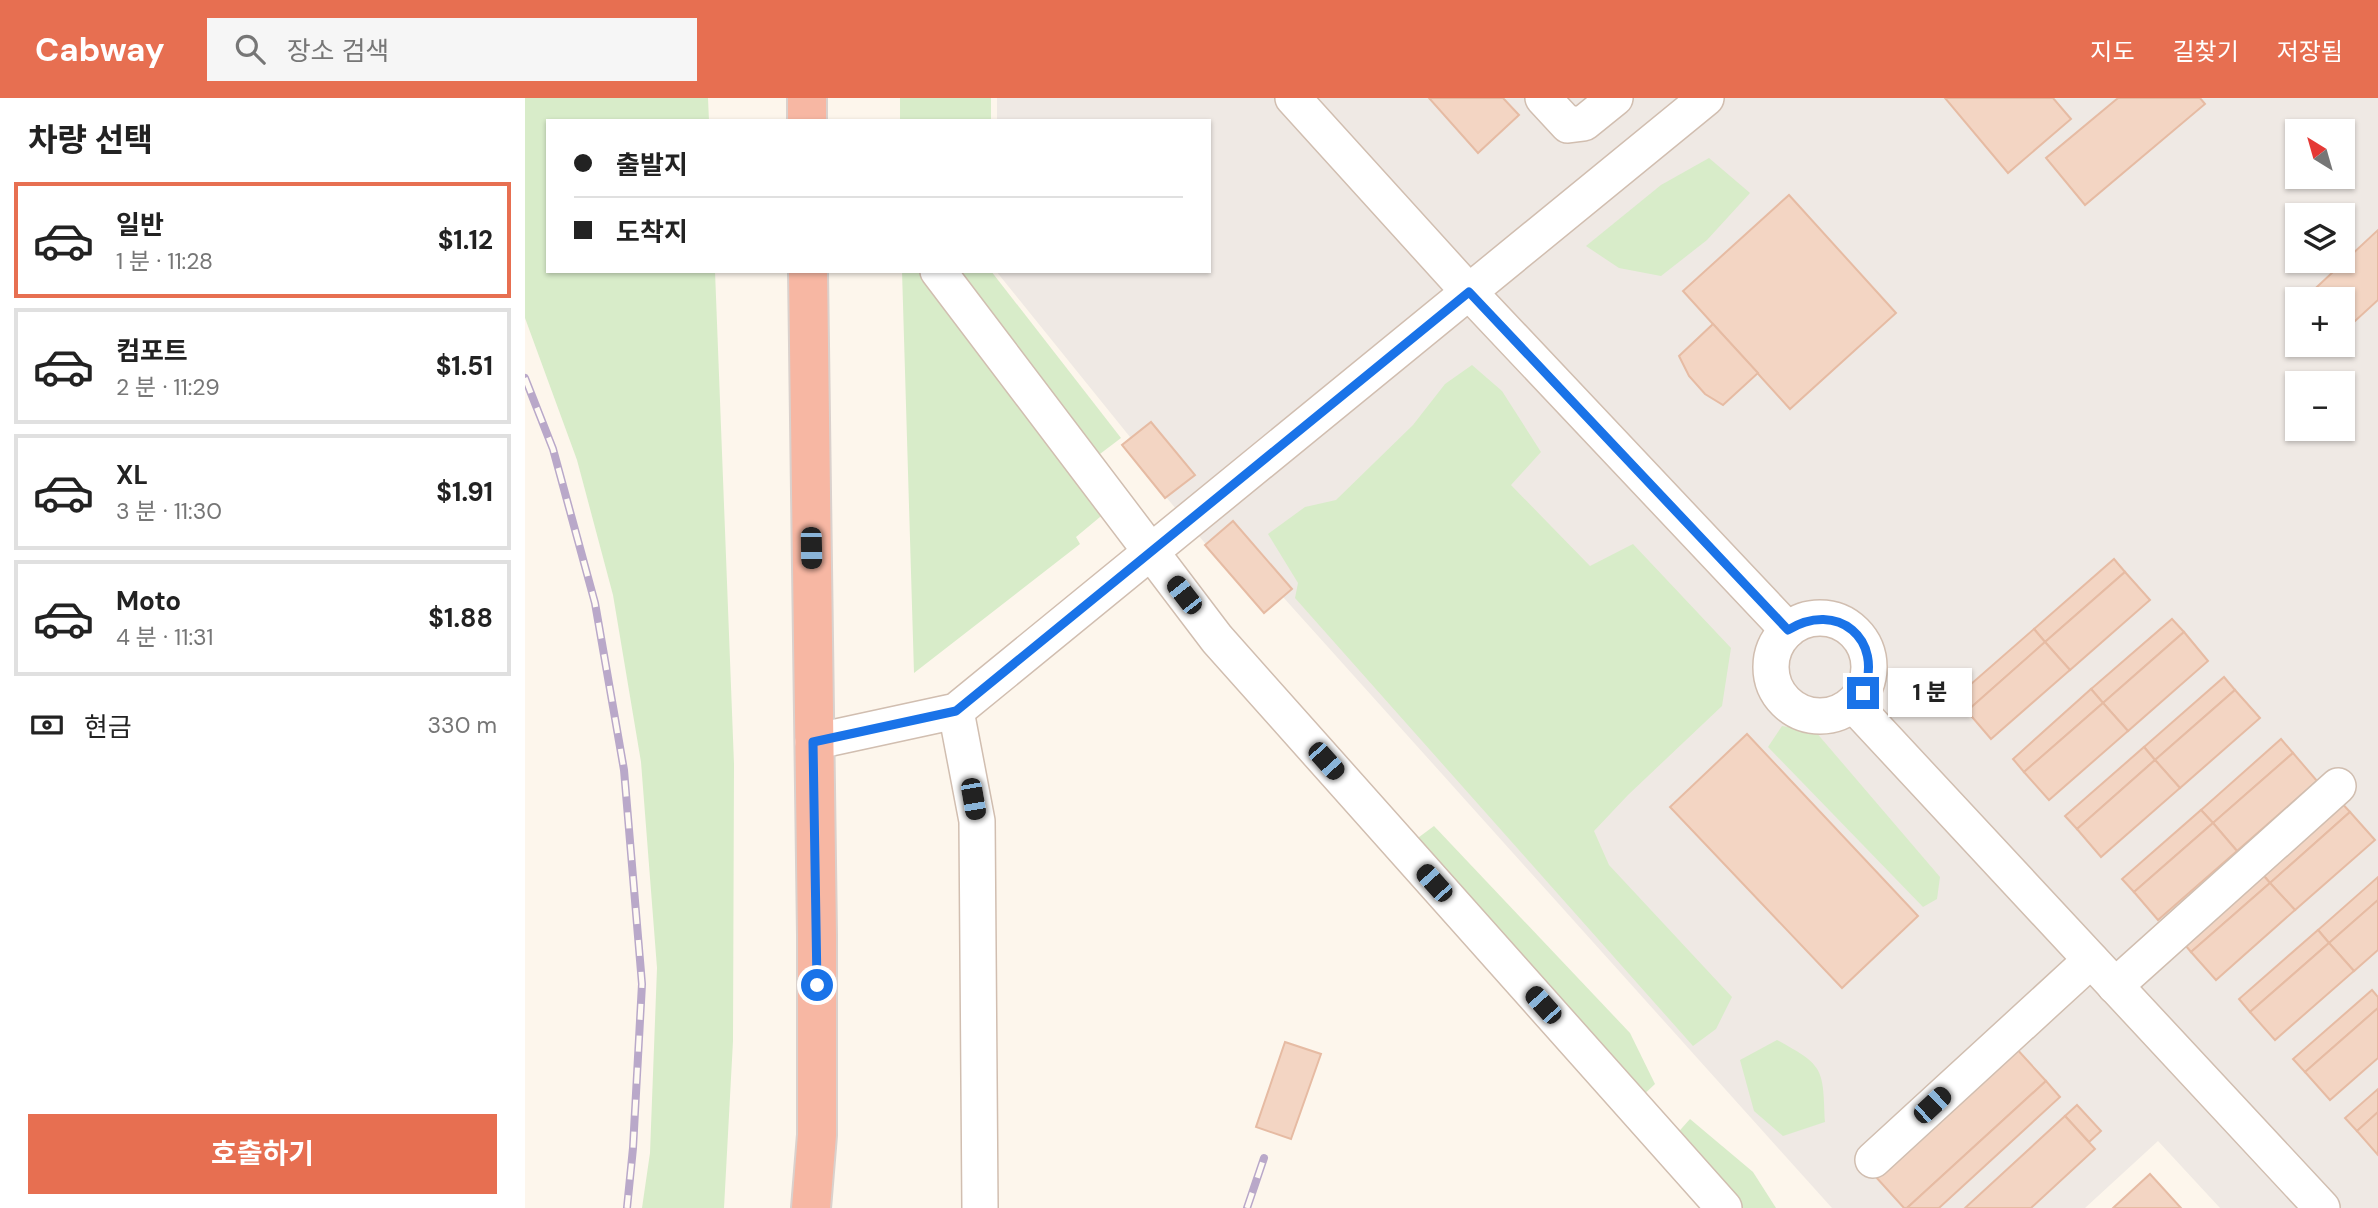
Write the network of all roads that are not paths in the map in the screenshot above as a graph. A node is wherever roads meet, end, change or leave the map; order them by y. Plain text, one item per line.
1 (807, 98) edge
2 (1293, 98) edge
3 (1543, 98) edge
4 (1706, 98) edge
5 (1611, 102) edge
6 (807, 119) edge
7 (1642, 150) junction
8 (808, 273) edge
9 (940, 273) edge
10 (1469, 292) junction
11 (1150, 552) junction
12 (1788, 630) junction
13 (1853, 704) junction
14 (956, 711) junction
15 (813, 742) junction
16 (2338, 786) dead end
17 (2091, 960) junction
18 (2115, 986) junction
19 (1873, 1160) dead end
20 (811, 1208) edge
21 (980, 1208) edge
22 (1724, 1208) edge
23 (2322, 1208) edge

1 - 6 highway
2 - 10 lane
3 - 5 lane
4 - 7 lane
5 - 7 lane
7 - 10 lane
8 - 15 highway
9 - 11 lane
10 - 11 lane
10 - 12 lane
11 - 14 lane
11 - 22 lane
12 - 13 lane
12 - 13 lane
13 - 17 lane
14 - 15 lane
14 - 21 lane
15 - 20 highway
16 - 18 lane
17 - 18 lane
17 - 19 lane
18 - 23 lane

